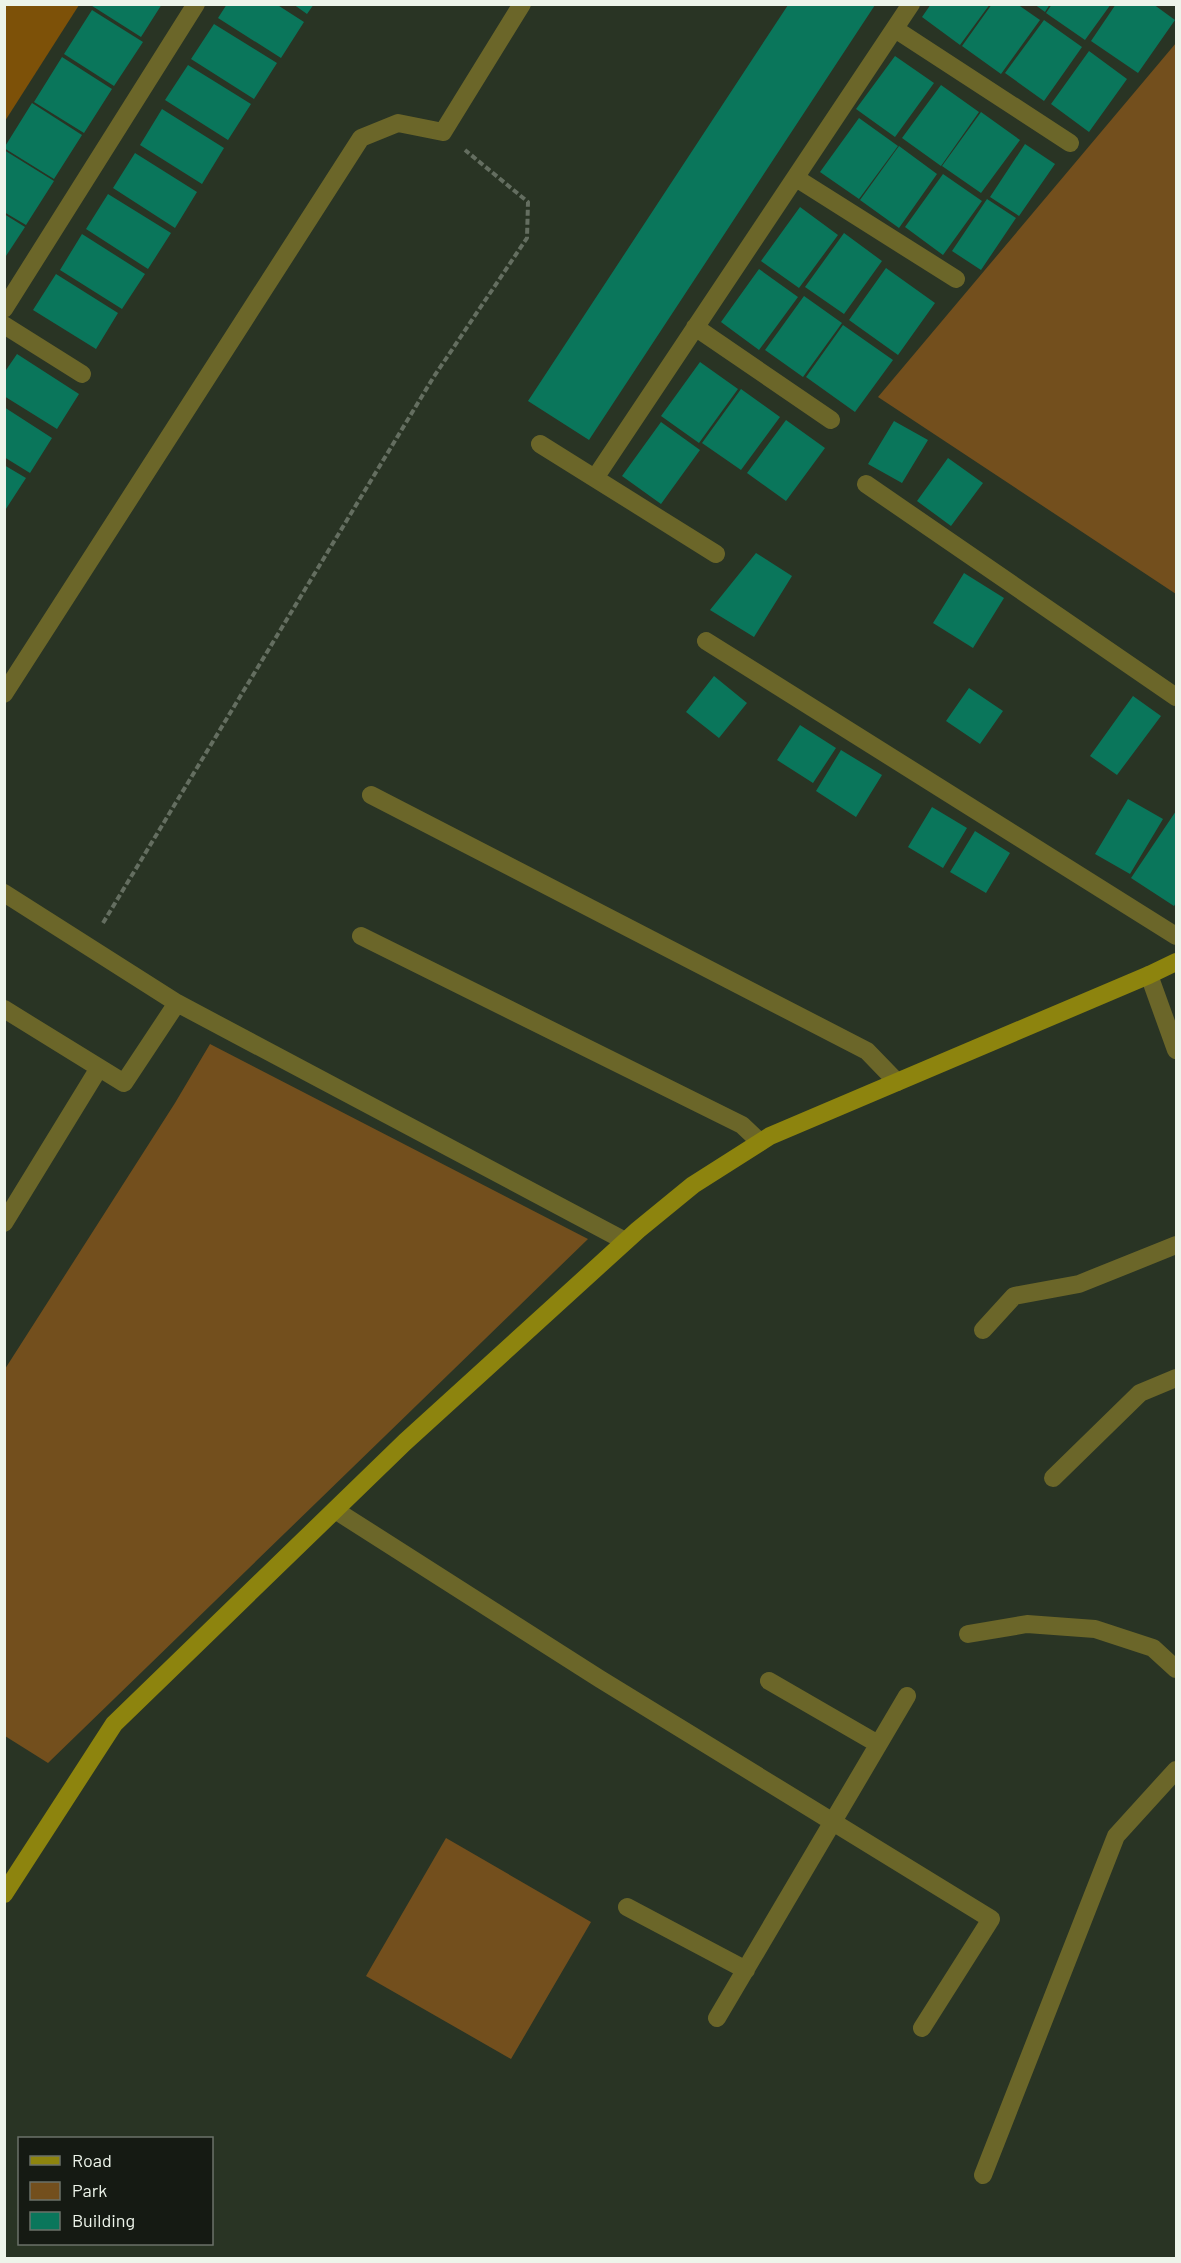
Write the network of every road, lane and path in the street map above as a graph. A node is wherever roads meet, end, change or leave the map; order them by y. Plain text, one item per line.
1 (196, 4) edge
2 (522, 4) edge
3 (911, 4) edge
4 (895, 29) junction
5 (443, 132) junction
6 (1070, 143) dead end
7 (796, 178) junction
8 (956, 279) dead end
9 (4, 309) edge
10 (4, 325) edge
11 (695, 327) junction
12 (82, 374) dead end
13 (831, 420) dead end
14 (540, 444) dead end
15 (595, 478) junction
16 (866, 484) dead end
17 (716, 554) dead end
18 (706, 641) dead end
19 (4, 693) edge
20 (1176, 697) edge
21 (371, 795) dead end
22 (4, 893) edge
23 (361, 936) dead end
24 (1176, 936) edge
25 (89, 946) junction
26 (1176, 962) edge
27 (1149, 975) junction
28 (177, 1003) junction
29 (4, 1009) edge
30 (1176, 1050) edge
31 (99, 1068) junction
32 (897, 1082) junction
33 (760, 1142) junction
34 (4, 1223) edge
35 (625, 1241) junction
36 (1176, 1245) edge
37 (983, 1330) dead end
38 (1176, 1378) edge
39 (1053, 1478) dead end
40 (334, 1510) junction
41 (968, 1634) dead end
42 (1176, 1669) edge
43 (769, 1681) dead end
44 (907, 1696) dead end
45 (878, 1744) junction
46 (1176, 1770) edge
47 (832, 1822) junction
48 (4, 1894) edge
49 (627, 1907) dead end
50 (746, 1970) junction
51 (717, 2018) dead end
52 (922, 2028) dead end
53 (983, 2175) dead end

1 - 9 street
2 - 5 street
3 - 4 street
4 - 6 street
4 - 7 street
5 - 19 street
5 - 25 path
7 - 8 street
7 - 11 street
10 - 12 street
11 - 13 street
11 - 15 street
14 - 15 street
15 - 17 street
16 - 20 street
18 - 24 street
21 - 32 street
22 - 25 street
23 - 33 street
25 - 28 street
26 - 27 street
27 - 30 street
27 - 32 street
28 - 31 street
28 - 35 street
29 - 31 street
31 - 34 street
32 - 33 street
33 - 35 street
35 - 40 street
36 - 37 street
38 - 39 street
40 - 47 street
40 - 48 street
41 - 42 street
43 - 45 street
44 - 45 street
45 - 47 street
46 - 53 street
47 - 50 street
47 - 52 street
49 - 50 street
50 - 51 street

